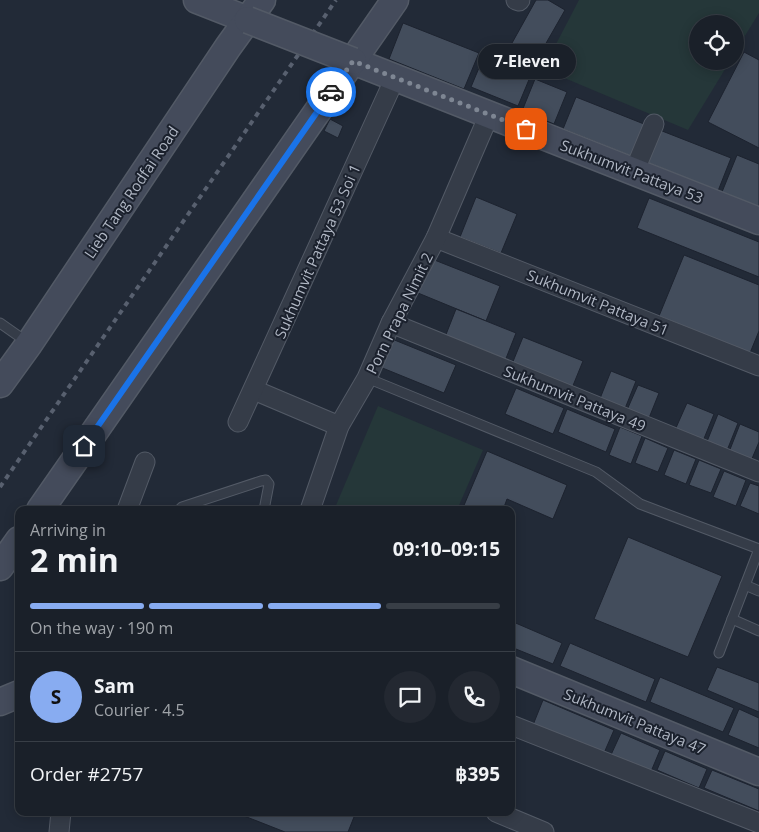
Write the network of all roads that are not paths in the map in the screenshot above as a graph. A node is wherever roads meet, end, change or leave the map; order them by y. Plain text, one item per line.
1 (197, 0) edge
2 (395, 0) edge
3 (255, 10) edge
4 (353, 61) junction
5 (395, 78) junction
6 (489, 115) junction
7 (654, 124) dead end
8 (634, 172) junction
9 (759, 221) edge
10 (436, 238) junction
11 (0, 323) edge
12 (391, 323) junction
13 (29, 344) junction
14 (759, 366) edge
15 (367, 378) junction
16 (0, 384) edge
17 (254, 390) junction
18 (238, 422) dead end
19 (339, 426) junction
20 (145, 462) dead end
21 (759, 472) edge
22 (43, 506) edge
23 (128, 506) edge
24 (185, 506) edge
25 (265, 506) edge
26 (311, 506) edge
27 (15, 546) edge
28 (759, 549) edge
29 (0, 567) edge
30 (745, 585) junction
31 (759, 591) edge
32 (732, 619) junction
33 (759, 631) edge
34 (719, 653) dead end
35 (515, 672) edge
36 (15, 696) edge
37 (0, 702) edge
38 (515, 727) edge
39 (759, 772) edge
40 (61, 816) edge
41 (506, 816) edge
42 (759, 823) edge
43 (59, 832) edge
44 (544, 832) edge

1 - 3 street, Sukhumvit Pattaya 53
2 - 4 street
3 - 4 street, Sukhumvit Pattaya 53, bridge
3 - 13 street, Lieb Tang Rodfai Road
4 - 5 street, Sukhumvit Pattaya 53
4 - 22 street
5 - 6 street, Sukhumvit Pattaya 53
5 - 17 street, Sukhumvit Pattaya 53 Soi 1
6 - 8 street, Sukhumvit Pattaya 53
6 - 10 street, Porn Prapa Nimit 2
7 - 8 street
8 - 9 street, Sukhumvit Pattaya 53
10 - 12 street, Porn Prapa Nimit 2
10 - 14 street, Sukhumvit Pattaya 51
11 - 13 lane
12 - 15 street, Porn Prapa Nimit 2
12 - 21 street, Sukhumvit Pattaya 49
13 - 16 street, Lieb Tang Rodfai Road
15 - 19 street, Porn Prapa Nimit 2
15 - 28 lane
17 - 18 street, Sukhumvit Pattaya 53 Soi 1
17 - 19 street
19 - 26 street, Porn Prapa Nimit 2
20 - 23 street
24 - 25 lane
27 - 29 street
28 - 30 lane
30 - 31 lane
30 - 32 lane
32 - 33 lane
32 - 34 lane
35 - 39 street, Sukhumvit Pattaya 47
36 - 37 street
38 - 42 street
40 - 43 street
41 - 44 street

